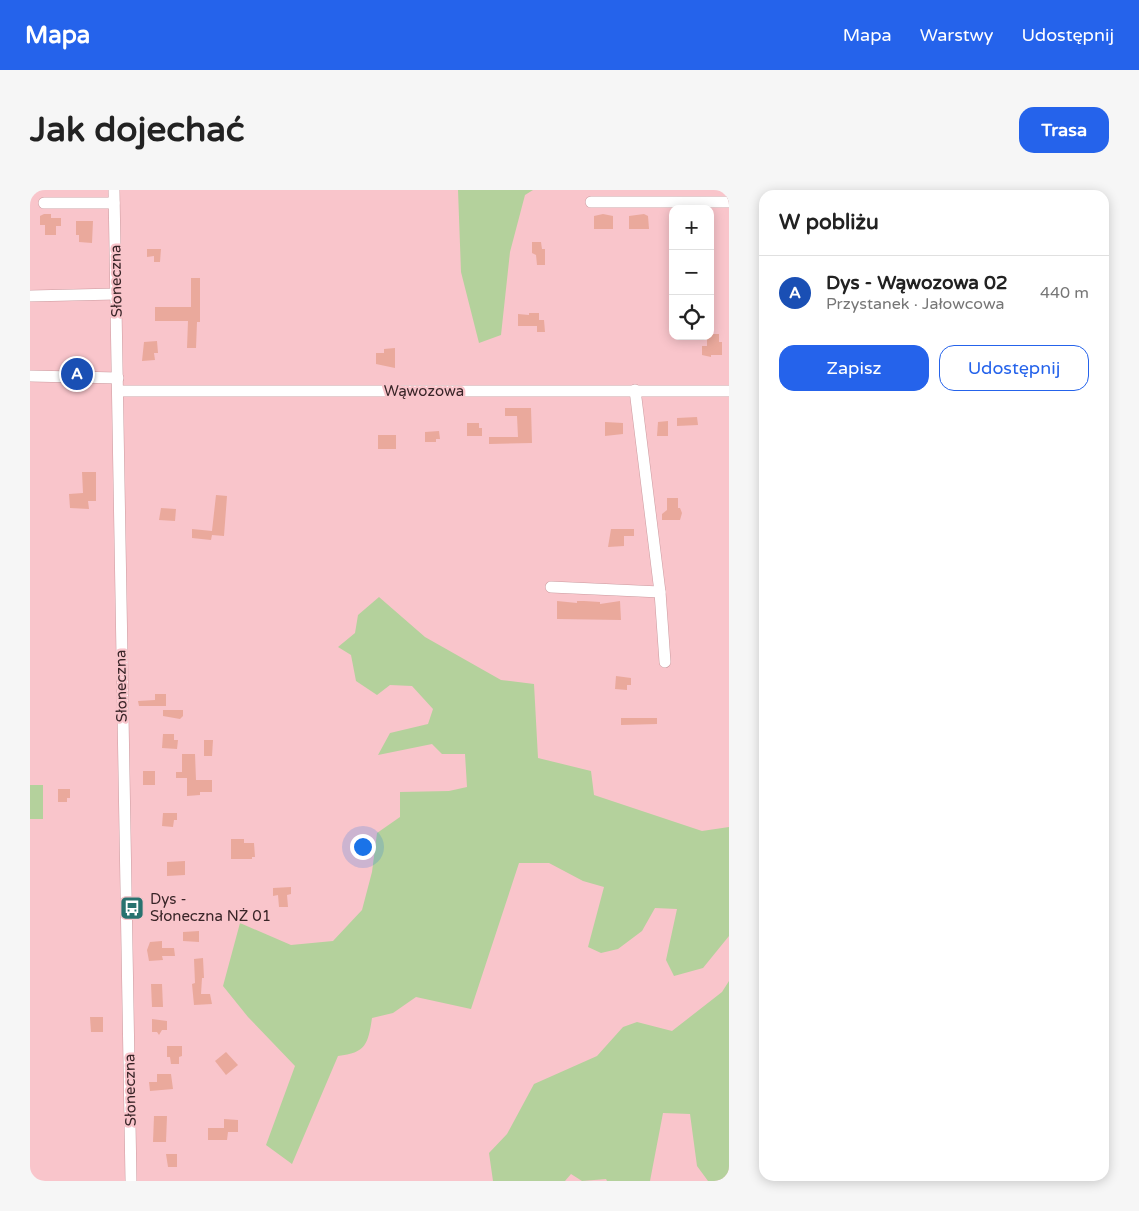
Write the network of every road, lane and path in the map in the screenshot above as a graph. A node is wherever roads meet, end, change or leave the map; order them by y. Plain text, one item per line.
1 (114, 190) edge
2 (591, 202) dead end
3 (729, 202) edge
4 (44, 203) dead end
5 (114, 203) junction
6 (116, 294) junction
7 (30, 296) edge
8 (30, 376) edge
9 (118, 378) junction
10 (634, 390) junction
11 (118, 391) junction
12 (729, 391) edge
13 (551, 587) dead end
14 (660, 592) junction
15 (666, 662) dead end
16 (131, 1181) edge

1 - 5 street, Słoneczna
2 - 3 street
4 - 5 street
5 - 6 street, Słoneczna
6 - 7 street
6 - 9 street, Słoneczna
8 - 9 street
9 - 11 street, Słoneczna
10 - 11 street, Wąwozowa
10 - 12 street, Wąwozowa
10 - 14 street
11 - 16 street, Słoneczna
13 - 14 street
14 - 15 street

